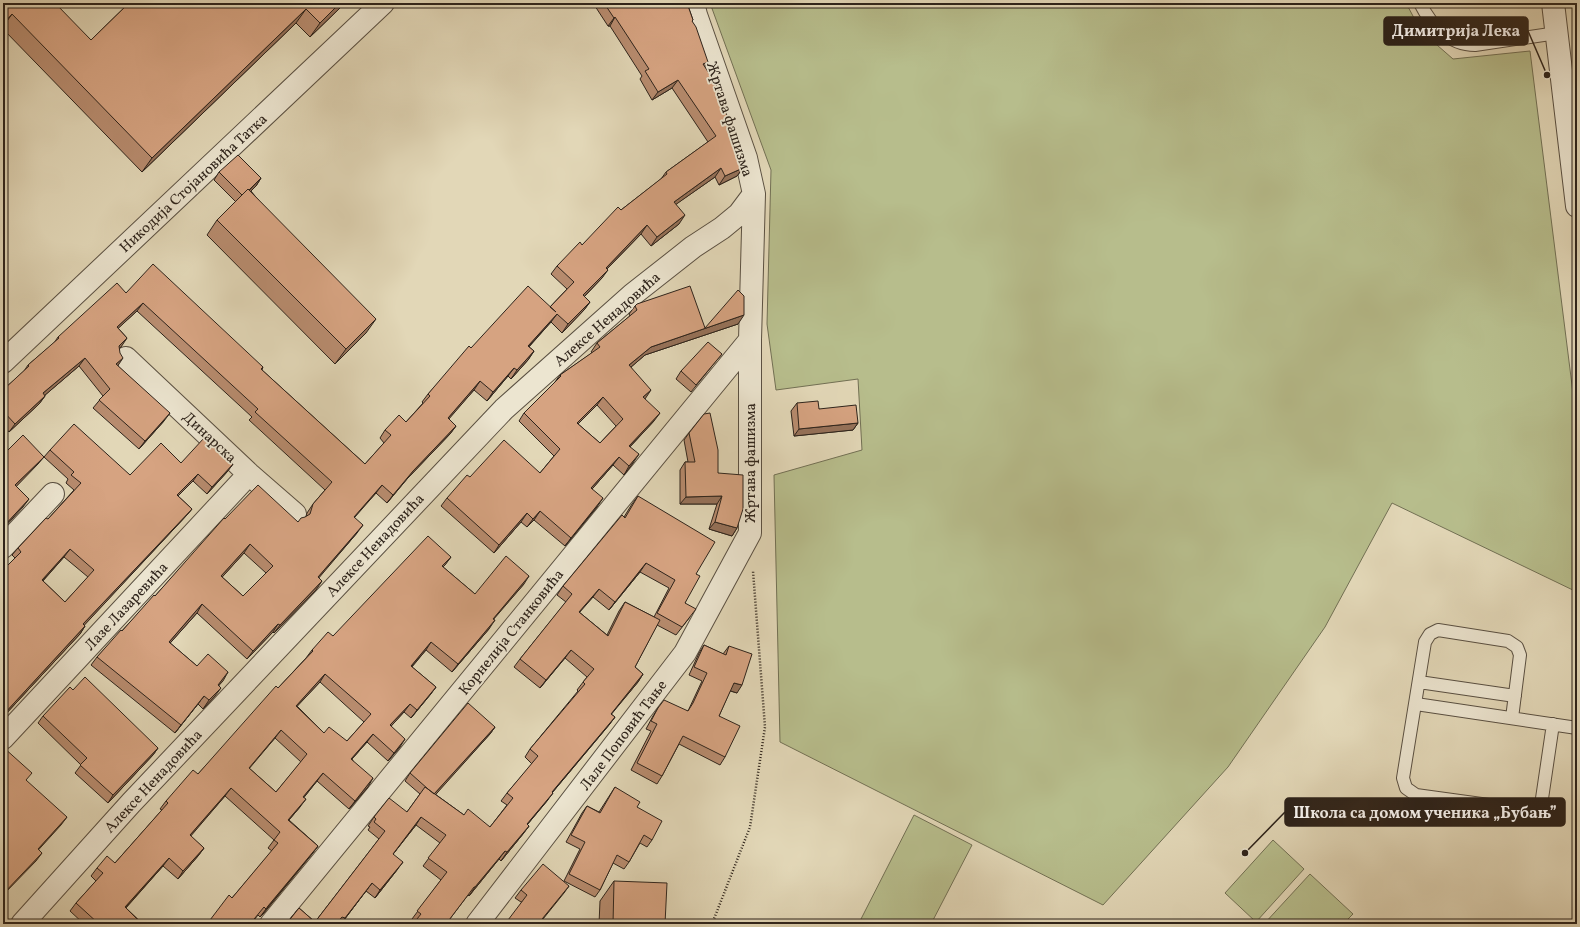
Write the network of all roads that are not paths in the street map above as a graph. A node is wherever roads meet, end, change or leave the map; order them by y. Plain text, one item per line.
1 (383, 3) edge
2 (693, 3) edge
3 (1420, 3) edge
4 (1553, 3) edge
5 (1557, 33) junction
6 (754, 194) junction
7 (1577, 206) edge
8 (750, 340) junction
9 (126, 358) dead end
10 (3, 362) edge
11 (249, 474) junction
12 (53, 494) dead end
13 (295, 514) dead end
14 (750, 533) joint
15 (3, 547) edge
16 (1419, 682) junction
17 (1515, 696) junction
18 (1416, 704) junction
19 (1512, 718) junction
20 (1553, 724) junction
21 (1577, 728) edge
22 (3, 738) edge
23 (22, 924) edge
24 (271, 924) edge
25 (477, 924) edge

1 - 10 street, Никодија Стојановића Татка
2 - 6 street, Жртава фашизма
3 - 5 lane
4 - 5 street
5 - 7 street
6 - 8 street, Жртава фашизма
6 - 23 street, Алексе Ненадовића
8 - 14 street, Жртава фашизма
8 - 24 street, Корнелија Станковића
9 - 11 street, Динарска
11 - 13 street, Динарска
11 - 22 street, Лазе Лазаревића
12 - 15 street
14 - 25 street, Лале Поповић Тање
16 - 17 lane
16 - 17 lane
16 - 18 lane
17 - 19 lane
18 - 19 lane
18 - 20 lane
19 - 20 lane
20 - 21 lane

